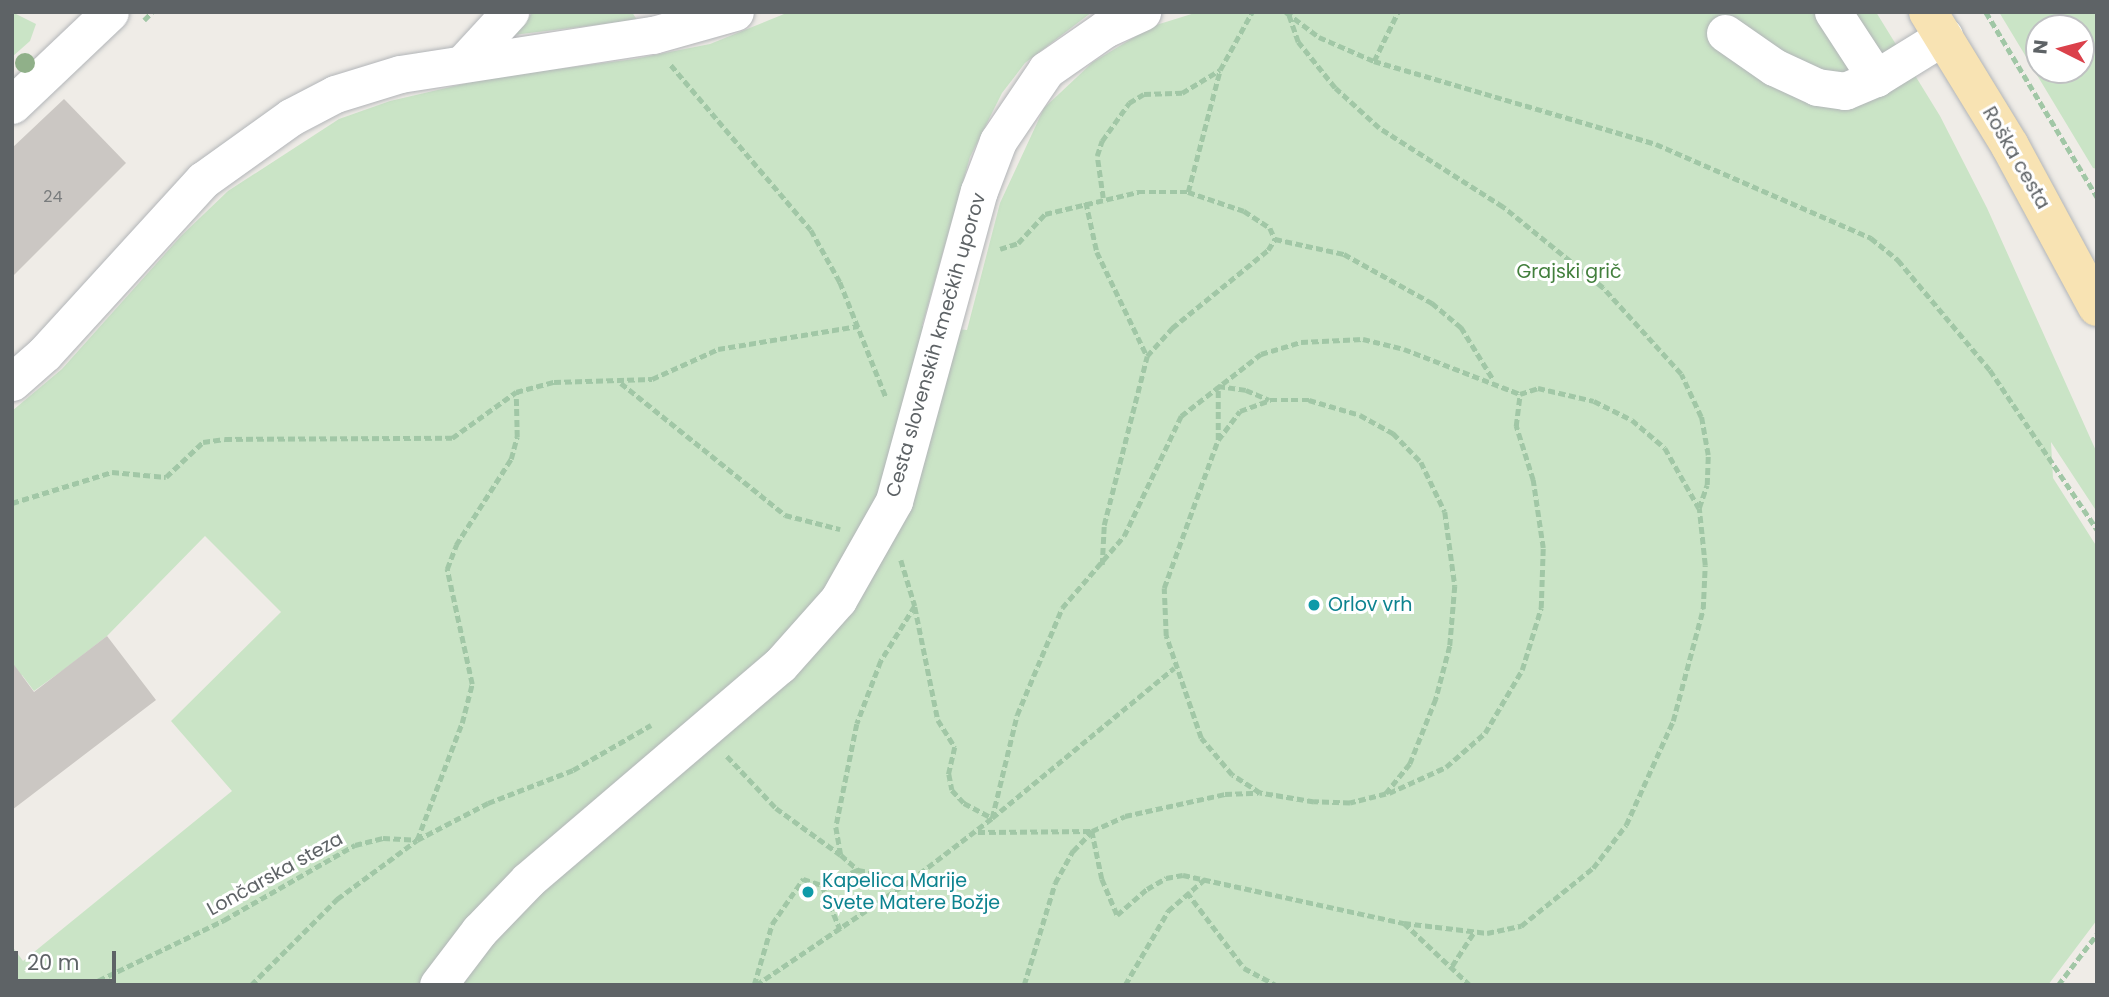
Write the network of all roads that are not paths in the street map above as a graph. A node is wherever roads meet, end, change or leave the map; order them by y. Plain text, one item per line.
1 (510, 12) edge
2 (735, 12) edge
3 (1142, 12) edge
4 (1833, 12) edge
5 (95, 16) edge
6 (1936, 24) edge
7 (1725, 33) dead end
8 (465, 61) junction
9 (1876, 78) junction
10 (12, 105) edge
11 (2097, 307) edge
12 (12, 382) edge
13 (438, 985) edge

1 - 8 street
2 - 8 street
3 - 13 street, Cesta slovenskih kmečkih uporov
4 - 9 street
5 - 10 street
6 - 9 street
6 - 11 main road, Roška cesta
7 - 9 street
8 - 12 street

